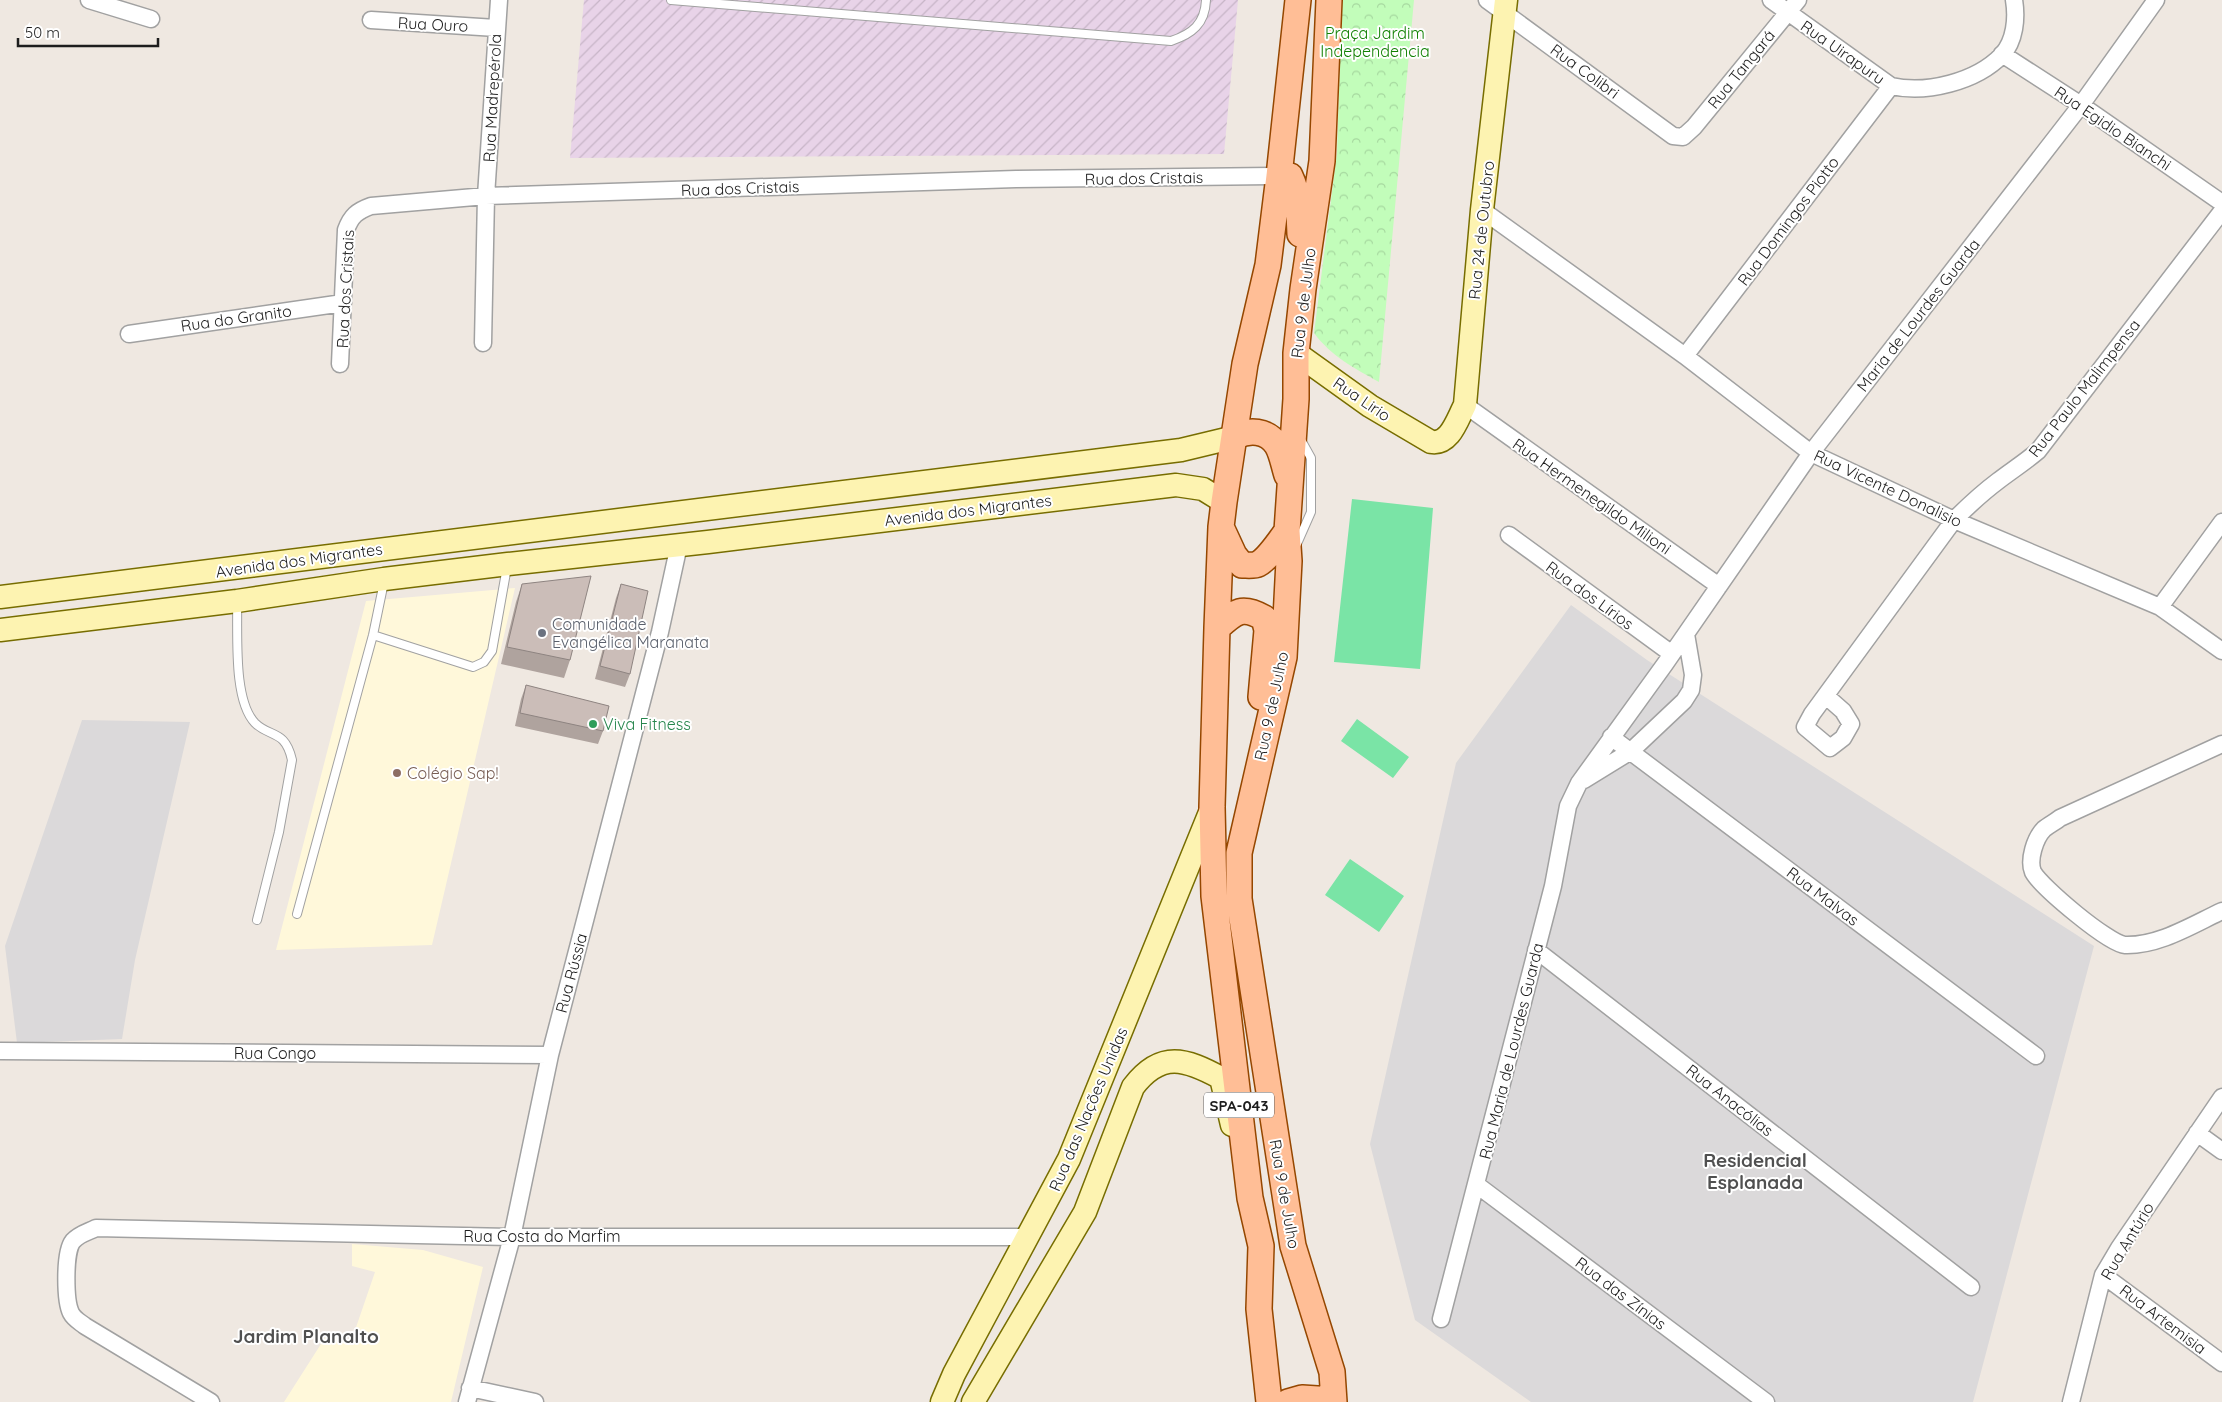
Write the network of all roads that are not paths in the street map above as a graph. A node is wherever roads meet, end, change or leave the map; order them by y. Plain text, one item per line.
1 (89, 0) edge
2 (499, 0) edge
3 (671, 0) edge
4 (1206, 0) edge
5 (1298, 0) edge
6 (1329, 0) edge
7 (1772, 0) edge
8 (2014, 0) edge
9 (2156, 0) edge
10 (1500, 4) edge
11 (1793, 6) edge
12 (151, 20) dead end
13 (371, 20) dead end
14 (496, 28) junction
15 (2002, 54) junction
16 (1891, 86) junction
17 (2081, 104) junction
18 (1683, 137) joint
19 (1279, 176) junction
20 (486, 196) junction
21 (2222, 203) edge
22 (1482, 210) junction
23 (2222, 211) edge
24 (1303, 290) junction
25 (343, 303) junction
26 (130, 334) dead end
27 (483, 343) dead end
28 (1296, 353) junction
29 (1685, 356) junction
30 (340, 364) dead end
31 (1464, 405) junction
32 (1294, 428) junction
33 (1235, 437) junction
34 (1431, 442) joint
35 (1811, 453) junction
36 (1291, 487) junction
37 (846, 492) junction
38 (1224, 502) junction
39 (1954, 520) junction
40 (598, 522) junction
41 (2222, 522) edge
42 (1221, 527) junction
43 (1288, 531) junction
44 (1509, 535) dead end
45 (708, 542) junction
46 (679, 545) junction
47 (297, 559) junction
48 (1288, 561) junction
49 (508, 564) junction
50 (222, 570) junction
51 (384, 579) junction
52 (1719, 586) junction
53 (290, 593) junction
54 (0, 597) edge
55 (227, 603) junction
56 (2160, 607) junction
57 (1216, 628) junction
58 (0, 630) edge
59 (1686, 634) junction
60 (373, 635) junction
61 (2222, 651) edge
62 (1672, 654) junction
63 (1826, 696) dead end
64 (1611, 737) junction
65 (2222, 744) edge
66 (1631, 751) junction
67 (1579, 783) junction
68 (1212, 807) junction
69 (1239, 854) junction
70 (2222, 911) edge
71 (298, 914) dead end
72 (257, 920) dead end
73 (1536, 950) junction
74 (0, 1051) edge
75 (550, 1055) junction
76 (2036, 1056) dead end
77 (2222, 1097) edge
78 (2198, 1133) junction
79 (2222, 1151) edge
80 (1477, 1184) junction
81 (1250, 1198) junction
82 (512, 1237) junction
83 (1028, 1237) junction
84 (2103, 1275) junction
85 (1971, 1287) dead end
86 (1441, 1319) dead end
87 (2222, 1363) edge
88 (468, 1395) edge
89 (1338, 1401) edge
90 (211, 1402) edge
91 (535, 1402) edge
92 (942, 1402) edge
93 (974, 1402) edge
94 (1269, 1402) edge
95 (1288, 1402) edge
96 (1766, 1402) edge
97 (2071, 1402) edge

1 - 12 street
2 - 14 street, Rua Madrepérola
3 - 4 lane
5 - 19 main road, Rua 9 de Julho
6 - 24 main road, Rua 9 de Julho
7 - 11 street, Rua Uirapuru
8 - 15 street
9 - 17 street, Maria de Lourdes Guarda
10 - 18 street, Rua Colibri
10 - 22 street, Rua 24 de Outubro
11 - 16 street, Rua Uirapuru
11 - 18 street, Rua Tangará
13 - 14 street, Rua Ouro
14 - 20 street, Rua Madrepérola
15 - 16 street, Rua Uirapuru
15 - 17 street, Rua Egidio Bianchi
16 - 29 street, Rua Domingos Piotto
17 - 21 street, Rua Egidio Bianchi
17 - 35 street, Maria de Lourdes Guarda
19 - 20 street, Rua dos Cristais
19 - 24 main road
19 - 33 main road, Rua 9 de Julho
20 - 25 street, Rua dos Cristais
20 - 27 street, Rua Madrepérola
22 - 29 street, Rua Vicente Donalisio
22 - 31 street, Rua 24 de Outubro
23 - 39 street, Rua Paulo Malimpensa
24 - 28 main road, Rua 9 de Julho
25 - 26 street, Rua do Granito
25 - 30 street, Rua dos Cristais
28 - 32 main road, Rua 9 de Julho
28 - 34 street, Rua Lirio
29 - 35 street, Rua Vicente Donalisio
31 - 34 street, Rua 24 de Outubro
31 - 52 street, Rua Hermenegildo Milioni
32 - 36 main road, Rua 9 de Julho
32 - 48 lane
33 - 36 main road
33 - 37 street, Avenida dos Migrantes
33 - 38 main road, Rua 9 de Julho
35 - 39 street, Rua Vicente Donalisio
35 - 52 street, Maria de Lourdes Guarda
36 - 43 main road, Rua 9 de Julho
37 - 40 street, Avenida dos Migrantes
37 - 45 street, Avenida dos Migrantes
38 - 42 main road, Rua 9 de Julho
38 - 45 street, Avenida dos Migrantes
39 - 56 street, Rua Vicente Donalisio
39 - 63 street, Rua Paulo Malimpensa
40 - 47 street, Avenida dos Migrantes
40 - 51 street, Avenida dos Migrantes
41 - 56 street
42 - 43 main road
42 - 57 main road, Rua 9 de Julho
43 - 48 main road, Rua 9 de Julho
44 - 62 street, Rua dos Lírios
45 - 46 street, Avenida dos Migrantes
46 - 49 street, Avenida dos Migrantes
46 - 75 street, Rua Rússia
47 - 50 street, Avenida dos Migrantes
47 - 53 street
48 - 69 main road, Rua 9 de Julho
49 - 51 street, Avenida dos Migrantes
49 - 60 lane
50 - 54 street, Avenida dos Migrantes
50 - 55 street
51 - 53 street, Avenida dos Migrantes
51 - 60 lane
52 - 59 street, Maria de Lourdes Guarda
53 - 55 street, Avenida dos Migrantes
55 - 58 street, Avenida dos Migrantes
55 - 72 lane
56 - 61 street, Rua Vicente Donalisio
57 - 68 main road, Rua 9 de Julho
57 - 69 main road
59 - 62 street, Rua Maria de Lourdes Guarda
59 - 66 street
60 - 71 lane
62 - 64 street, Rua Maria de Lourdes Guarda
64 - 66 street, Rua Malvas
64 - 67 street, Rua Maria de Lourdes Guarda
65 - 70 street
66 - 67 street
66 - 76 street, Rua Malvas
67 - 73 street, Rua Maria de Lourdes Guarda
68 - 81 main road, Rua 9 de Julho / SPA-043
68 - 83 street, Rua das Nações Unidas
69 - 89 main road, Rua 9 de Julho / SPA-043
73 - 80 street, Rua Maria de Lourdes Guarda
73 - 85 street, Rua Anacólias
74 - 75 street, Rua Congo
75 - 82 street, Rua Rússia
77 - 78 street, Rua Antúrio
78 - 79 street
78 - 84 street, Rua Antúrio
80 - 86 street, Rua Maria de Lourdes Guarda
80 - 96 street, Rua das Zínias
81 - 93 street, Rua das Nações Unidas
81 - 94 main road, Rua 9 de Julho / SPA-043
82 - 83 street, Rua Costa do Marfim
82 - 88 street, Rua Rússia
82 - 90 street, Rua Costa do Marfim
83 - 92 street, Rua das Nações Unidas
84 - 87 street, Rua Artemisia
84 - 97 street, Rua Antúrio
88 - 91 street
89 - 95 main road

